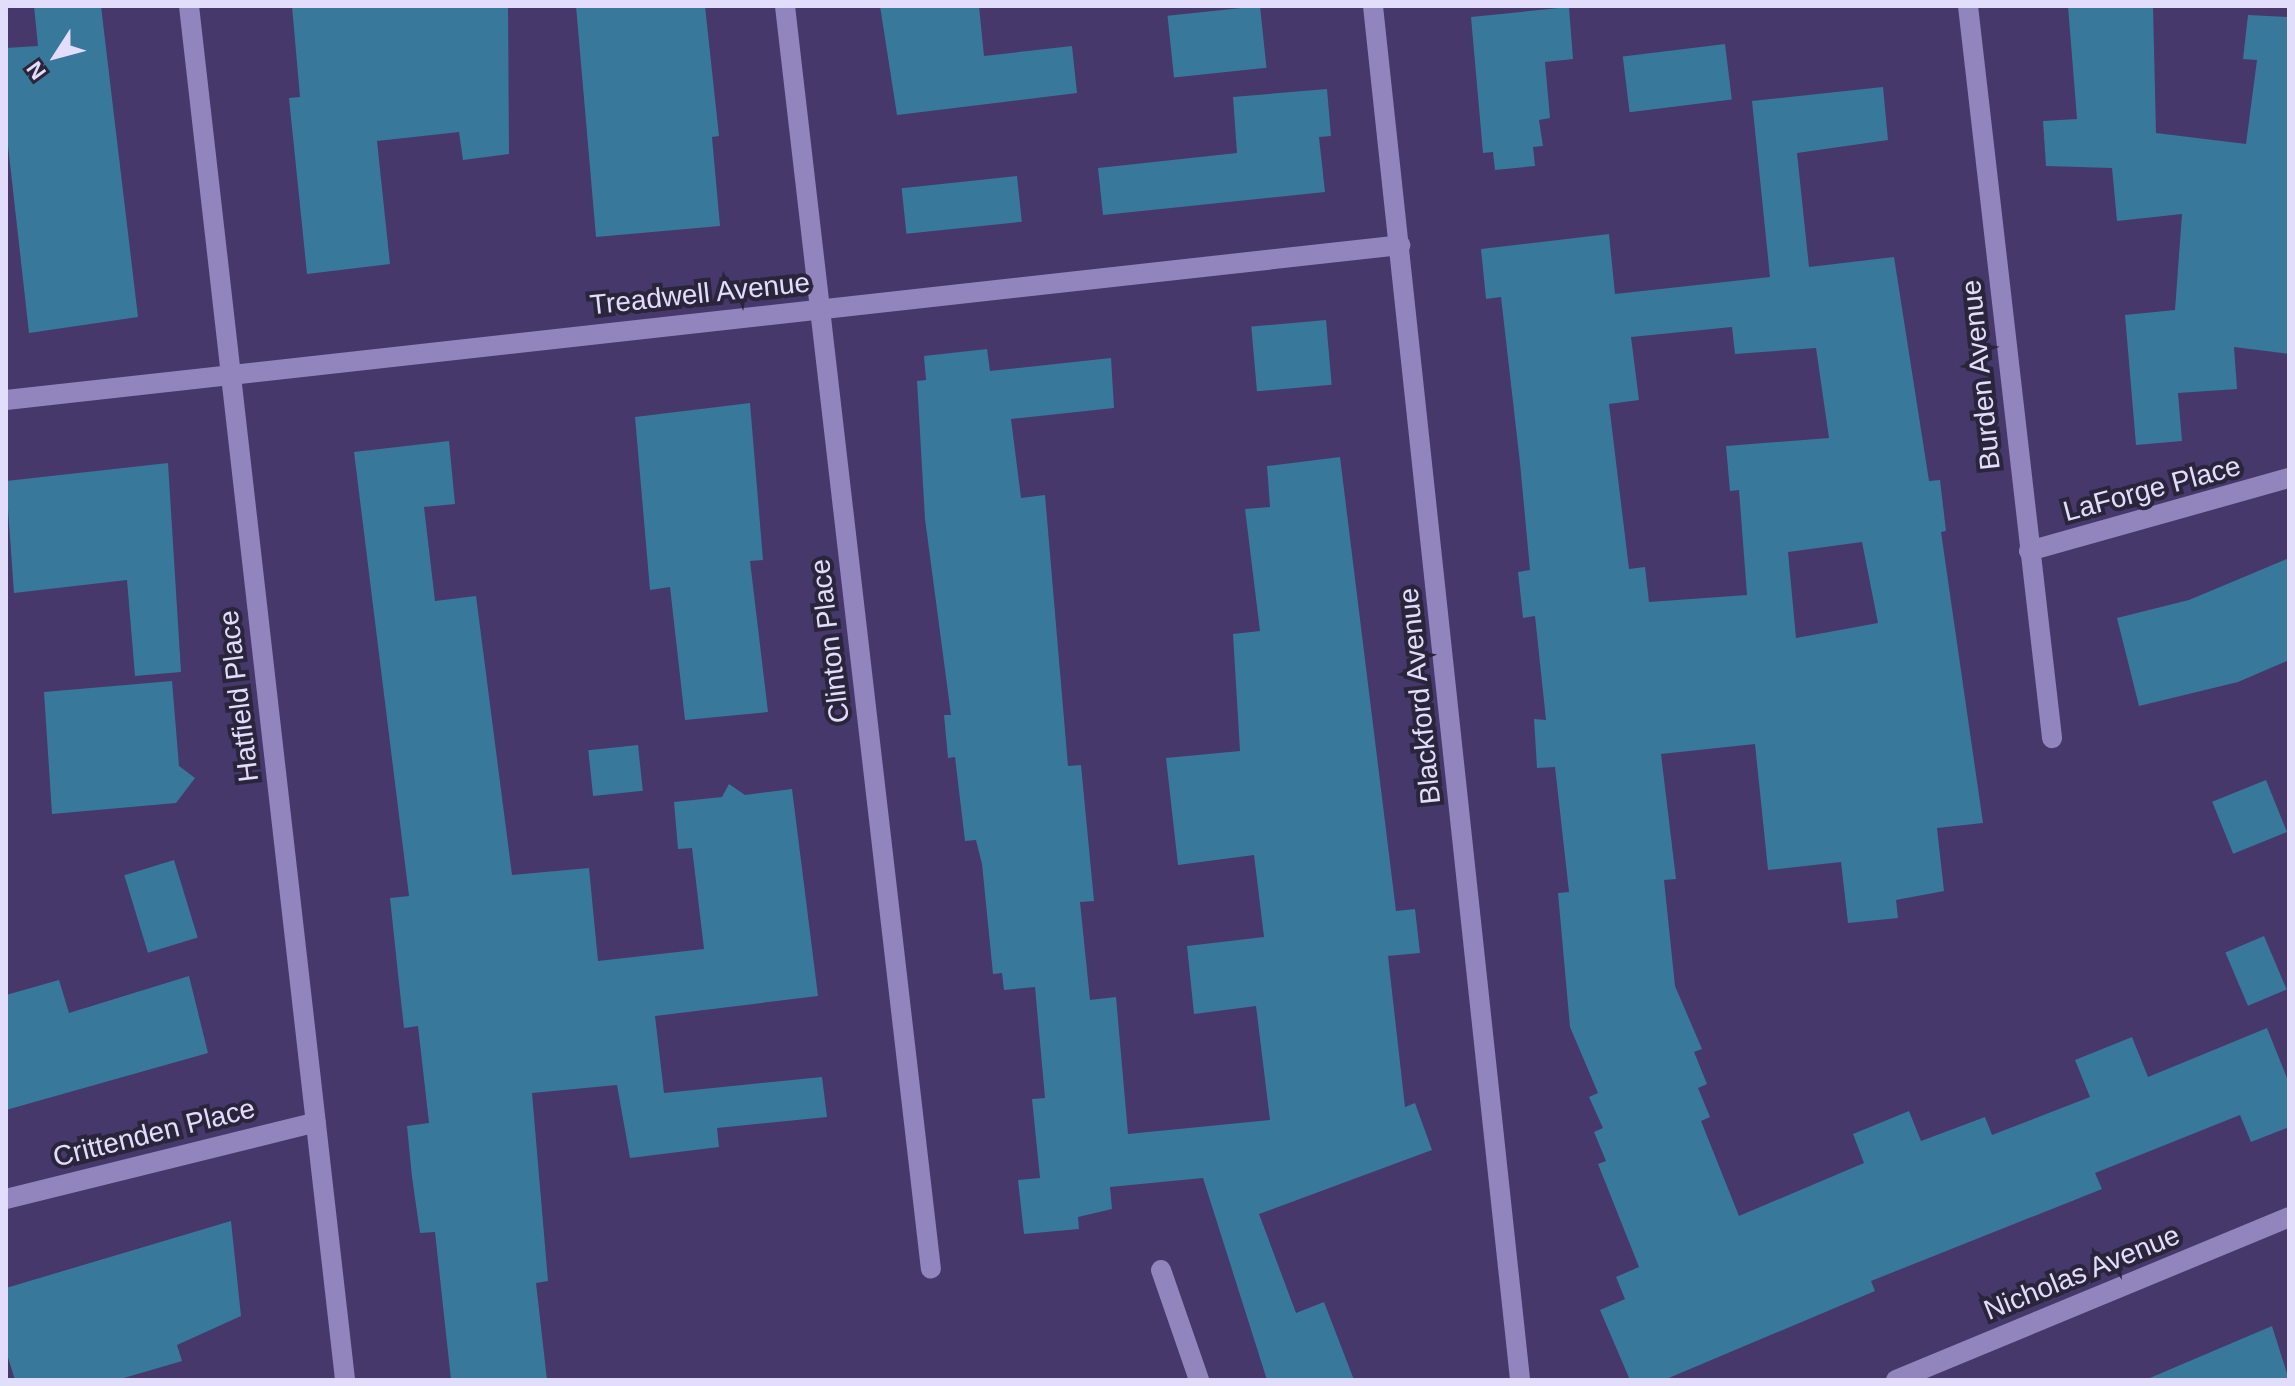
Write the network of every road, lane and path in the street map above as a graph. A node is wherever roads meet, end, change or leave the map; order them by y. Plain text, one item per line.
1 (189, 6) edge
2 (785, 6) edge
3 (1373, 6) edge
4 (1968, 6) edge
5 (1400, 245) junction
6 (820, 308) junction
7 (231, 375) junction
8 (6, 400) edge
9 (2289, 478) edge
10 (2029, 551) junction
11 (2052, 738) dead end
12 (316, 1122) junction
13 (6, 1199) edge
14 (2289, 1217) edge
15 (931, 1269) dead end
16 (1161, 1270) dead end
17 (345, 1380) edge
18 (1199, 1380) edge
19 (1520, 1380) edge
20 (1896, 1380) edge

1 - 7 street, Hatfield Place
2 - 6 street, Clinton Place
3 - 5 street, Blackford Avenue
4 - 10 street, Burden Avenue
5 - 6 street, Treadwell Avenue
5 - 19 street, Blackford Avenue
6 - 7 street, Treadwell Avenue
6 - 15 street, Clinton Place
7 - 8 street, Treadwell Avenue
7 - 12 street, Hatfield Place
9 - 10 street, LaForge Place
10 - 11 street, Burden Avenue
12 - 13 street, Crittenden Place
12 - 17 street, Hatfield Place
14 - 20 street, Nicholas Avenue
16 - 18 street

